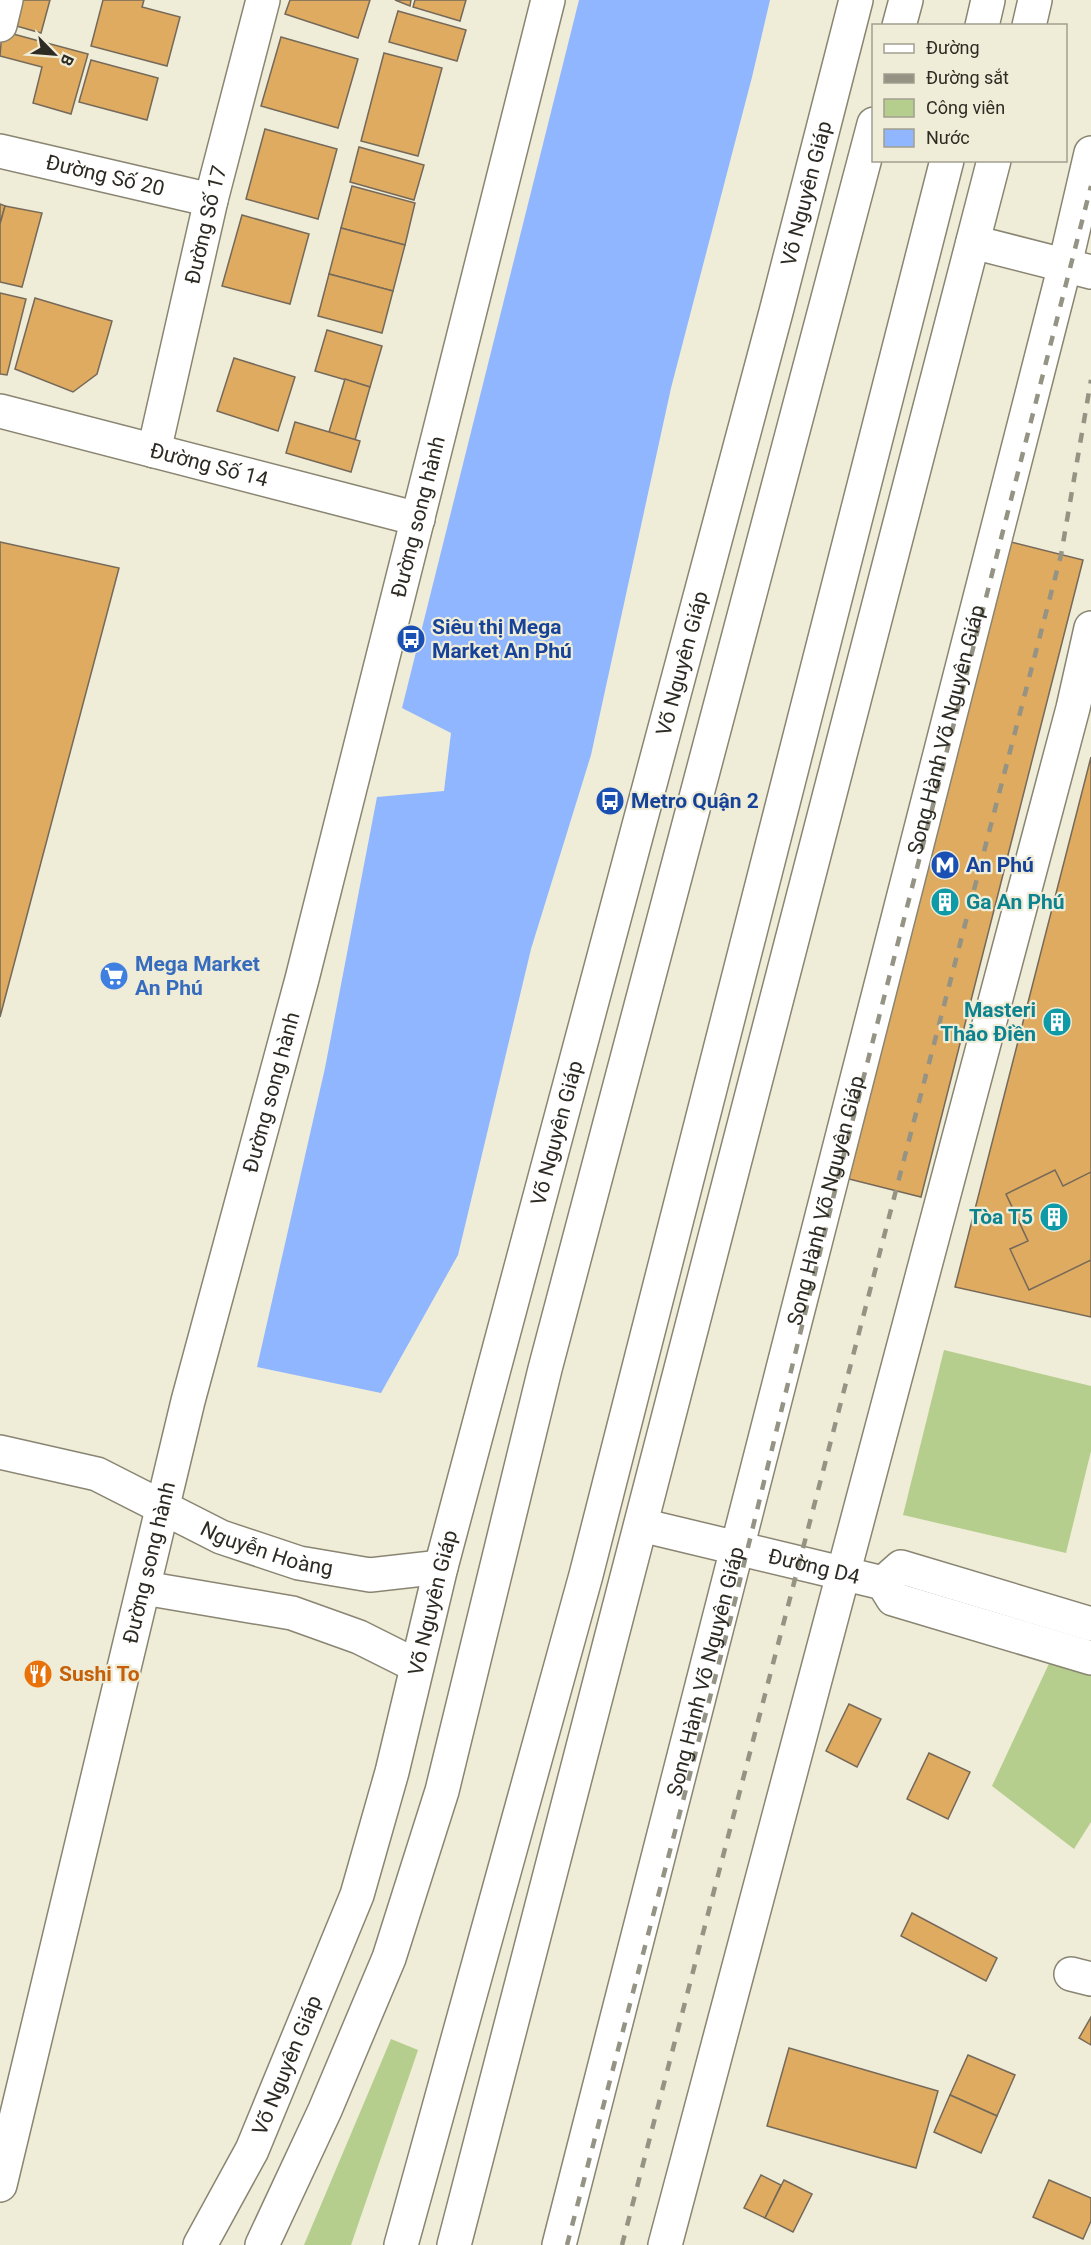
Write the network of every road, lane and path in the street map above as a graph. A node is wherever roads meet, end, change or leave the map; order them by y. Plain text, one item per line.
1 (6, 0) edge
2 (263, 0) edge
3 (548, 0) edge
4 (856, 0) edge
5 (906, 0) edge
6 (988, 0) edge
7 (1035, 0) edge
8 (900, 24) edge
9 (982, 24) edge
10 (1029, 24) edge
11 (0, 26) edge
12 (872, 128) edge
13 (0, 151) edge
14 (1091, 153) edge
15 (946, 162) edge
16 (993, 162) edge
17 (211, 200) junction
18 (973, 242) junction
19 (1078, 269) edge
20 (0, 411) edge
21 (154, 451) junction
22 (418, 519) junction
23 (1091, 628) edge
24 (0, 1452) edge
25 (163, 1507) junction
26 (640, 1525) junction
27 (737, 1548) junction
28 (441, 1568) junction
29 (843, 1572) junction
30 (883, 1583) junction
31 (144, 1588) junction
32 (984, 1592) junction
33 (974, 1623) junction
34 (1091, 1624) edge
35 (1091, 1658) edge
36 (416, 1665) junction
37 (0, 2185) edge
38 (200, 2245) edge
39 (262, 2245) edge
40 (401, 2245) edge
41 (454, 2245) edge
42 (559, 2245) edge
43 (665, 2245) edge

1 - 11 main road
2 - 17 main road, Đường Số 17
3 - 22 main road, Đường song hành
4 - 28 main road, Võ Nguyên Giáp
5 - 8 main road
6 - 9 main road
7 - 10 main road
12 - 39 main road
13 - 17 main road, Đường Số 20
14 - 19 main road, Song Hành Võ Nguyên Giáp
15 - 40 main road
16 - 18 main road
17 - 21 main road, Đường Số 17
18 - 19 main road
18 - 26 main road
19 - 27 main road, Song Hành Võ Nguyên Giáp
20 - 21 main road, Đường Số 14
21 - 22 main road, Đường Số 14
22 - 25 main road, Đường song hành
23 - 29 main road
24 - 25 main road, Nguyễn Hoàng
25 - 28 main road, Nguyễn Hoàng
25 - 31 main road, Đường song hành
26 - 27 main road, Đường D4
26 - 41 main road
27 - 29 main road, Đường D4
27 - 42 main road, Song Hành Võ Nguyên Giáp
28 - 36 main road, Võ Nguyên Giáp
29 - 30 main road, Đường D4
29 - 43 main road
30 - 32 main road, Đường D4
30 - 33 main road, Đường D4
31 - 36 main road
31 - 37 main road, Đường song hành
32 - 33 main road
32 - 34 main road, Đường D4
33 - 35 main road, Đường D4
36 - 38 main road, Võ Nguyên Giáp

